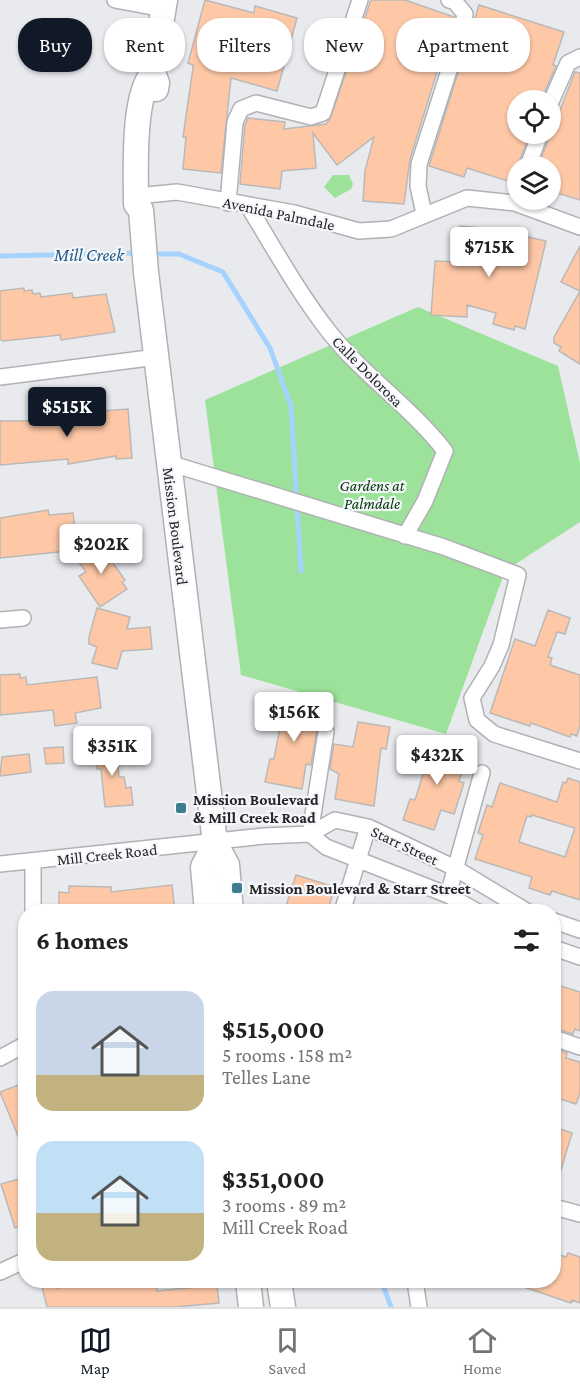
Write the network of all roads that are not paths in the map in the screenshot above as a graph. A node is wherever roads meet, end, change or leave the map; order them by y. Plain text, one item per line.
1 (115, 0) edge
2 (360, 0) edge
3 (448, 0) edge
4 (164, 4) edge
5 (580, 57) edge
6 (556, 90) edge
7 (507, 200) edge
8 (228, 203) junction
9 (248, 206) junction
10 (540, 210) edge
11 (143, 212) junction
12 (424, 214) junction
13 (580, 227) edge
14 (157, 357) junction
15 (0, 377) edge
16 (169, 463) junction
17 (405, 536) junction
18 (23, 618) dead end
19 (0, 620) edge
20 (326, 732) dead end
21 (580, 761) edge
22 (482, 774) dead end
23 (368, 827) junction
24 (310, 834) junction
25 (215, 843) junction
26 (359, 858) junction
27 (33, 861) junction
28 (0, 864) edge
29 (455, 868) junction
30 (448, 894) junction
31 (33, 904) edge
32 (206, 904) edge
33 (230, 904) edge
34 (345, 904) edge
35 (465, 904) edge
36 (515, 904) edge
37 (561, 923) edge
38 (580, 930) edge
39 (561, 950) edge
40 (580, 957) edge
41 (561, 1040) edge
42 (580, 1047) edge
43 (18, 1048) edge
44 (0, 1058) edge
45 (561, 1208) edge
46 (579, 1210) edge
47 (18, 1264) edge
48 (0, 1272) edge
49 (249, 1288) edge
50 (280, 1288) edge
51 (416, 1288) edge
52 (251, 1307) edge
53 (283, 1307) edge
54 (419, 1307) edge

1 - 4 street
2 - 8 street
3 - 12 street
4 - 11 main road, Mission Boulevard
5 - 6 street
7 - 12 street, Avenida Palmdale
8 - 9 street, Avenida Palmdale
8 - 11 street, Avenida Palmdale
9 - 12 street, Avenida Palmdale
9 - 17 street, Calle Dolorosa
10 - 13 street, Avenida Palmdale
11 - 14 main road, Mission Boulevard
14 - 15 street
14 - 16 main road, Mission Boulevard
16 - 17 street
16 - 25 main road, Mission Boulevard
17 - 21 street
18 - 19 street
20 - 24 street
22 - 29 street
23 - 24 street, Starr Street
23 - 26 street
23 - 29 street, Starr Street
24 - 25 street, Starr Street
24 - 26 street, Starr Street
25 - 27 street, Mill Creek Road
25 - 32 main road
25 - 33 main road, Mission Boulevard
26 - 30 street, Starr Street
26 - 34 street
27 - 28 street, Mill Creek Road
27 - 31 street
29 - 30 street
29 - 36 street, Starr Street
30 - 35 street, Starr Street
37 - 38 street
39 - 40 street
41 - 42 street
43 - 44 street
45 - 46 street
47 - 48 street
49 - 52 main road
50 - 53 main road
51 - 54 street

